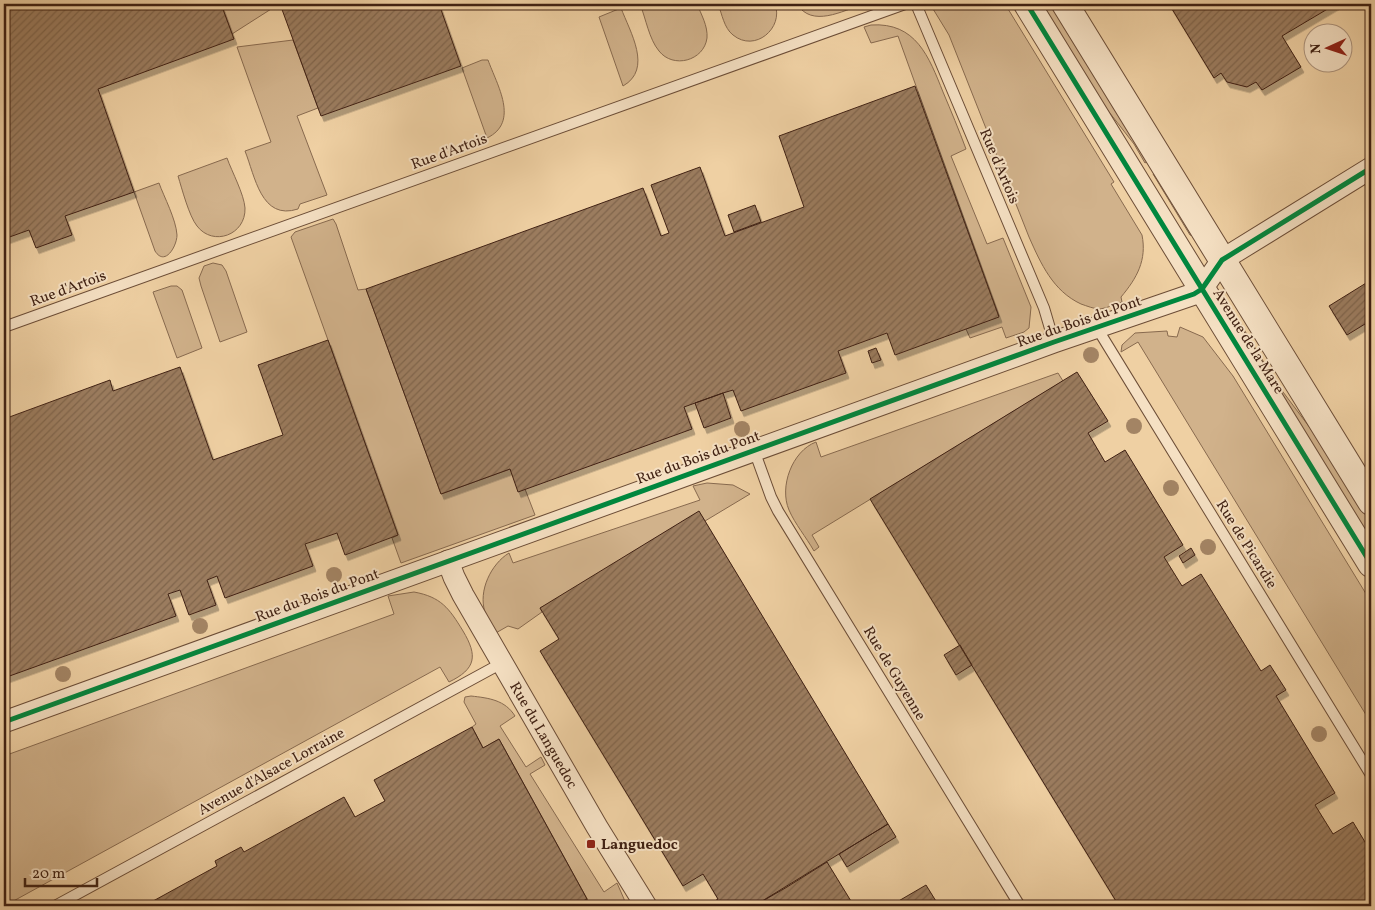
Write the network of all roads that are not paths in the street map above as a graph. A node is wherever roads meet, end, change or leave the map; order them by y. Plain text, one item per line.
1 (905, 4) edge
2 (916, 4) edge
3 (1027, 4) edge
4 (1065, 4) edge
5 (1371, 168) edge
6 (1222, 260) junction
7 (1202, 289) junction
8 (4, 327) edge
9 (1097, 328) junction
10 (1054, 342) junction
11 (754, 450) junction
12 (1371, 502) edge
13 (448, 561) junction
14 (1371, 564) edge
15 (502, 663) junction
16 (4, 722) edge
17 (1371, 775) edge
18 (55, 906) edge
19 (646, 906) edge
20 (1020, 906) edge

1 - 8 lane, Rue d'Artois
2 - 10 lane, Rue d'Artois
3 - 7 street, Avenue de la Mare
4 - 6 street, Avenue de la Mare
5 - 6 street
6 - 7 street
6 - 12 street, Avenue de la Mare
7 - 9 street, Rue du Bois du Pont
7 - 14 street, Avenue de la Mare
9 - 10 street, Rue du Bois du Pont
9 - 17 lane, Rue de Picardie
10 - 11 street, Rue du Bois du Pont
11 - 13 street, Rue du Bois du Pont
11 - 20 lane, Rue de Guyenne
13 - 15 street, Rue du Languedoc
13 - 16 street, Rue du Bois du Pont
15 - 18 lane, Avenue d'Alsace Lorraine
15 - 19 street, Rue du Languedoc

